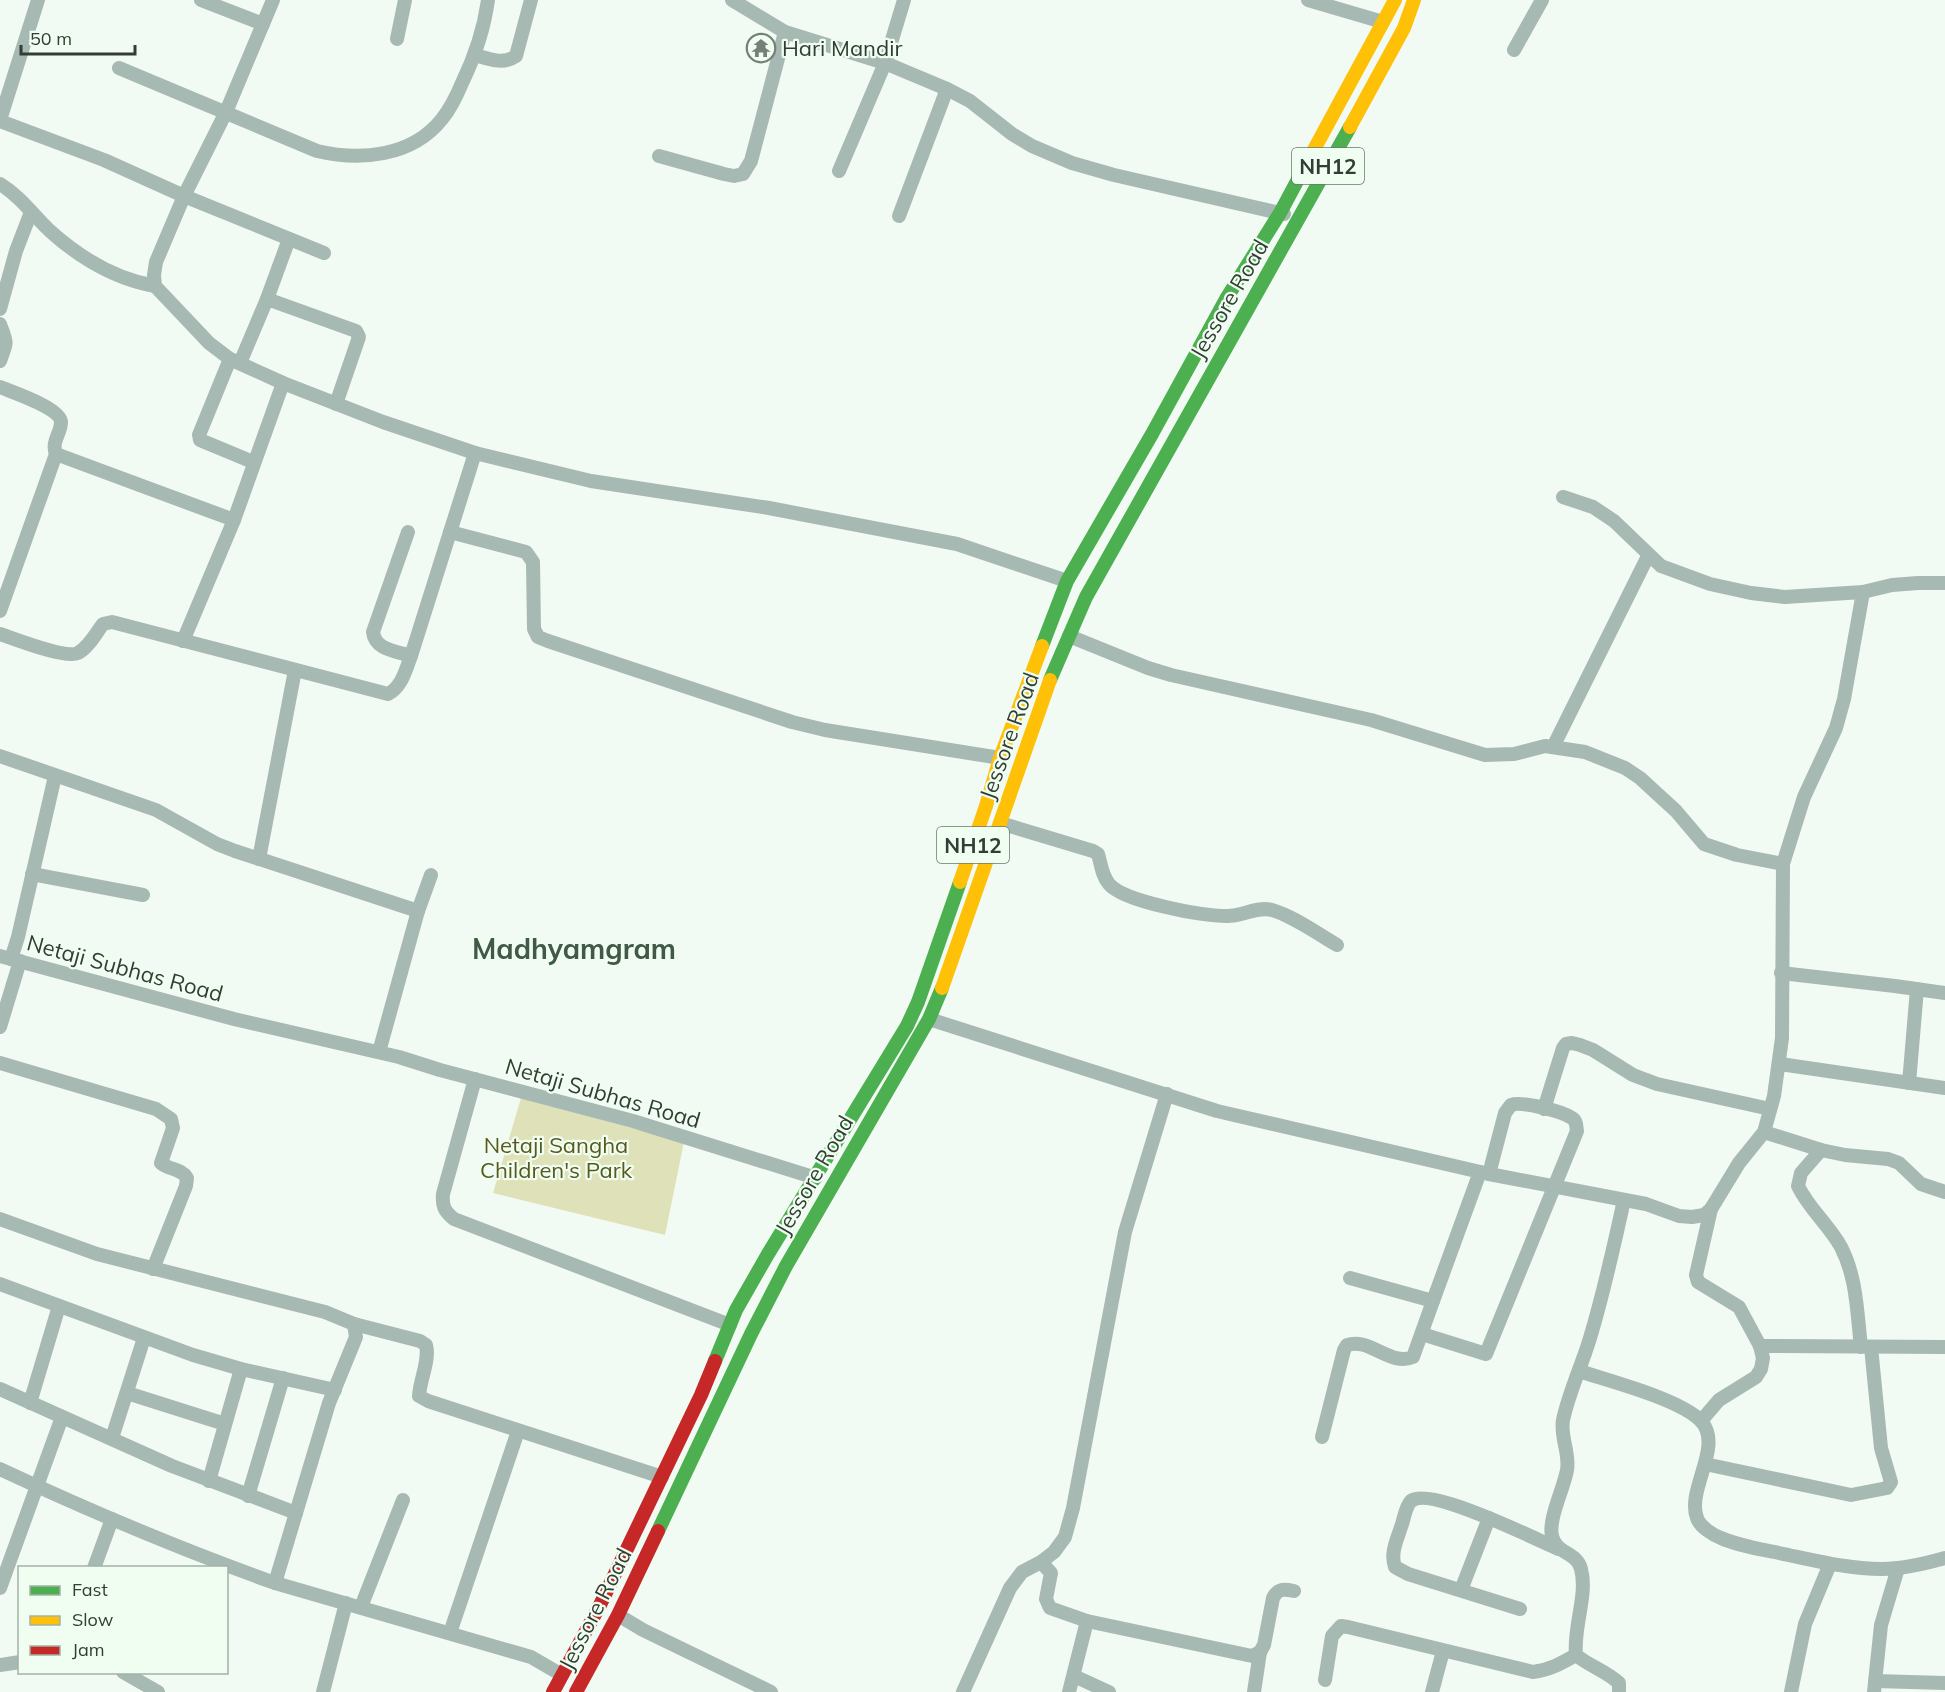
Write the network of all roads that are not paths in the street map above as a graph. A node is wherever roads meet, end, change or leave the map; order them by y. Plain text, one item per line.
1 (38, 0) edge
2 (201, 0) edge
3 (273, 0) edge
4 (405, 0) edge
5 (488, 0) edge
6 (531, 0) edge
7 (732, 0) edge
8 (904, 0) edge
9 (1308, 0) edge
10 (1395, 0) edge
11 (1414, 0) edge
12 (1542, 0) edge
13 (1383, 22) junction
14 (263, 24) junction
15 (785, 32) junction
16 (397, 39) dead end
17 (1514, 50) dead end
18 (475, 55) junction
19 (885, 63) junction
20 (119, 68) dead end
21 (947, 89) junction
22 (226, 112) junction
23 (0, 120) edge
24 (659, 156) dead end
25 (839, 171) dead end
26 (0, 184) edge
27 (184, 196) junction
28 (31, 212) junction
29 (1280, 213) junction
30 (899, 216) dead end
31 (1300, 218) junction
32 (289, 239) junction
33 (324, 253) dead end
34 (155, 286) junction
35 (267, 299) junction
36 (0, 309) edge
37 (0, 324) edge
38 (0, 361) edge
39 (235, 361) junction
40 (283, 382) junction
41 (0, 387) edge
42 (336, 404) junction
43 (475, 453) junction
44 (56, 454) junction
45 (253, 462) junction
46 (1563, 497) dead end
47 (234, 520) junction
48 (408, 532) dead end
49 (450, 532) junction
50 (1648, 555) junction
51 (1067, 581) junction
52 (1945, 583) edge
53 (1863, 592) junction
54 (0, 611) edge
55 (0, 634) edge
56 (1069, 636) junction
57 (183, 641) junction
58 (411, 656) junction
59 (295, 670) junction
60 (1553, 747) junction
61 (0, 756) edge
62 (1000, 758) junction
63 (55, 776) junction
64 (1000, 824) junction
65 (259, 859) junction
66 (1783, 864) junction
67 (32, 874) junction
68 (431, 876) dead end
69 (143, 895) dead end
70 (418, 911) junction
71 (1337, 945) dead end
72 (10, 959) edge
73 (1781, 973) junction
74 (1917, 989) junction
75 (1945, 993) edge
76 (929, 1019) junction
77 (0, 1027) edge
78 (379, 1052) junction
79 (0, 1063) edge
80 (1780, 1064) junction
81 (475, 1079) junction
82 (1909, 1083) junction
83 (1945, 1088) edge
84 (1167, 1094) junction
85 (1544, 1109) junction
86 (1770, 1109) junction
87 (1764, 1132) junction
88 (1821, 1150) junction
89 (1485, 1173) junction
90 (816, 1178) junction
91 (1555, 1188) junction
92 (1945, 1192) edge
93 (1624, 1200) junction
94 (1712, 1209) junction
95 (0, 1219) edge
96 (153, 1269) junction
97 (1350, 1278) dead end
98 (0, 1284) edge
99 (1433, 1301) junction
100 (59, 1306) junction
101 (354, 1324) junction
102 (730, 1325) junction
103 (1422, 1334) junction
104 (144, 1338) junction
105 (1760, 1346) junction
106 (1866, 1347) junction
107 (1945, 1347) edge
108 (241, 1369) junction
109 (1579, 1371) junction
110 (283, 1378) junction
111 (0, 1389) edge
112 (334, 1390) junction
113 (127, 1393) junction
114 (30, 1403) junction
115 (63, 1417) junction
116 (1701, 1421) junction
117 (225, 1424) junction
118 (518, 1431) junction
119 (1322, 1437) dead end
120 (112, 1438) junction
121 (1705, 1464) junction
122 (0, 1469) edge
123 (662, 1477) junction
124 (209, 1481) junction
125 (37, 1486) junction
126 (248, 1496) junction
127 (403, 1500) dead end
128 (296, 1513) junction
129 (1489, 1518) junction
130 (112, 1519) junction
131 (1558, 1549) junction
132 (1945, 1558) edge
133 (1041, 1562) junction
134 (1830, 1564) junction
135 (95, 1566) edge
136 (4, 1567) edge
137 (1898, 1568) junction
138 (275, 1583) junction
139 (0, 1588) edge
140 (1461, 1590) junction
141 (1294, 1591) dead end
142 (346, 1603) junction
143 (361, 1607) junction
144 (1520, 1608) dead end
145 (618, 1615) junction
146 (1087, 1620) junction
147 (450, 1633) junction
148 (1443, 1651) junction
149 (1260, 1652) junction
150 (1576, 1655) junction
151 (18, 1662) edge
152 (0, 1665) edge
153 (126, 1674) edge
154 (562, 1675) junction
155 (1074, 1676) junction
156 (1325, 1680) dead end
157 (1945, 1683) edge
158 (1874, 1687) edge
159 (158, 1692) edge
160 (323, 1692) edge
161 (554, 1692) edge
162 (576, 1692) edge
163 (771, 1692) edge
164 (963, 1692) edge
165 (1069, 1692) edge
166 (1109, 1692) edge
167 (1254, 1692) edge
168 (1432, 1692) edge
169 (1619, 1692) edge
170 (1791, 1692) edge

1 - 23 street
2 - 14 street
3 - 14 street
4 - 16 street
5 - 18 street
6 - 18 street
7 - 15 street
8 - 19 street
9 - 13 street
10 - 13 highway, NH12
11 - 31 highway, Jessore Road / NH12
12 - 17 street
13 - 29 highway, NH12
14 - 22 street
15 - 19 street
15 - 24 street
18 - 22 street
19 - 21 street
19 - 25 street
20 - 22 street
21 - 29 street
21 - 30 street
22 - 27 street
23 - 27 street
26 - 28 street
27 - 32 street
27 - 34 street
28 - 34 street
28 - 36 street
29 - 31 street
29 - 51 highway, NH12
31 - 56 highway, Jessore Road / NH12
32 - 33 street
32 - 35 street
34 - 39 street
35 - 39 street
35 - 42 street
37 - 38 street
39 - 40 street
39 - 45 street
40 - 42 street
40 - 45 street
41 - 44 street
42 - 43 street
43 - 49 street
43 - 51 street
44 - 47 street
44 - 54 street
45 - 47 street
46 - 50 street
47 - 57 street
48 - 58 street
49 - 58 street
49 - 62 street
50 - 53 street
50 - 60 street
51 - 62 highway, NH12
52 - 53 street
53 - 66 street
55 - 57 street
56 - 60 street
56 - 64 highway, Jessore Road / NH12
57 - 59 street
58 - 59 street
59 - 65 street
60 - 66 street
61 - 63 street
62 - 90 highway, NH12
63 - 65 street
63 - 67 street
64 - 71 street
64 - 76 highway, Jessore Road / NH12
65 - 70 street
66 - 73 street
67 - 69 street
67 - 72 street
68 - 70 street
70 - 78 street
72 - 77 street
72 - 78 street, Netaji Subhas Road
73 - 74 street
73 - 80 street
74 - 75 street
74 - 82 street
76 - 84 street
76 - 145 highway, Jessore Road / NH12
78 - 81 street, Netaji Subhas Road
79 - 96 street
80 - 82 street
80 - 86 street
81 - 90 street, Netaji Subhas Road
81 - 102 street
82 - 83 street
84 - 89 street
84 - 133 street
85 - 86 street
85 - 89 street
85 - 91 street
86 - 87 street
87 - 88 street
87 - 94 street
88 - 92 street
88 - 106 street
89 - 91 street
89 - 99 street
90 - 102 highway, NH12
91 - 93 street
91 - 103 street
93 - 94 street
93 - 109 street
94 - 105 street
95 - 96 street
96 - 101 street
97 - 99 street
98 - 100 street
99 - 103 street
100 - 104 street
100 - 114 street
101 - 112 street
101 - 118 street
102 - 123 highway, NH12
103 - 119 street
104 - 108 street
104 - 113 street
105 - 106 street
105 - 116 street
106 - 107 street
106 - 121 street
108 - 110 street
108 - 117 street
109 - 116 street
109 - 131 street
110 - 112 street
110 - 126 street
111 - 114 street
112 - 128 street
113 - 117 street
113 - 120 street
114 - 115 street
115 - 120 street
115 - 125 street
116 - 121 street
117 - 124 street
118 - 123 street
118 - 147 street
120 - 124 street
121 - 134 street
122 - 125 street
123 - 154 highway, NH12
124 - 126 street
125 - 130 street
125 - 136 street
126 - 128 street
127 - 143 street
128 - 138 street
129 - 131 street
129 - 140 street
129 - 140 street
130 - 135 street
130 - 138 street
131 - 150 street
132 - 137 street
133 - 146 street
133 - 164 street
134 - 137 street
134 - 170 street
136 - 139 street
137 - 158 street
138 - 142 street
140 - 144 street
141 - 149 street
142 - 143 street
142 - 160 street
143 - 147 street
145 - 162 highway, Jessore Road / NH12
145 - 163 street
146 - 149 street
146 - 155 street
147 - 154 street
148 - 150 street
148 - 156 street
148 - 168 street
149 - 167 street
150 - 169 street
151 - 152 street
153 - 159 street
154 - 161 highway, NH12
155 - 165 street
155 - 166 street
157 - 158 street

